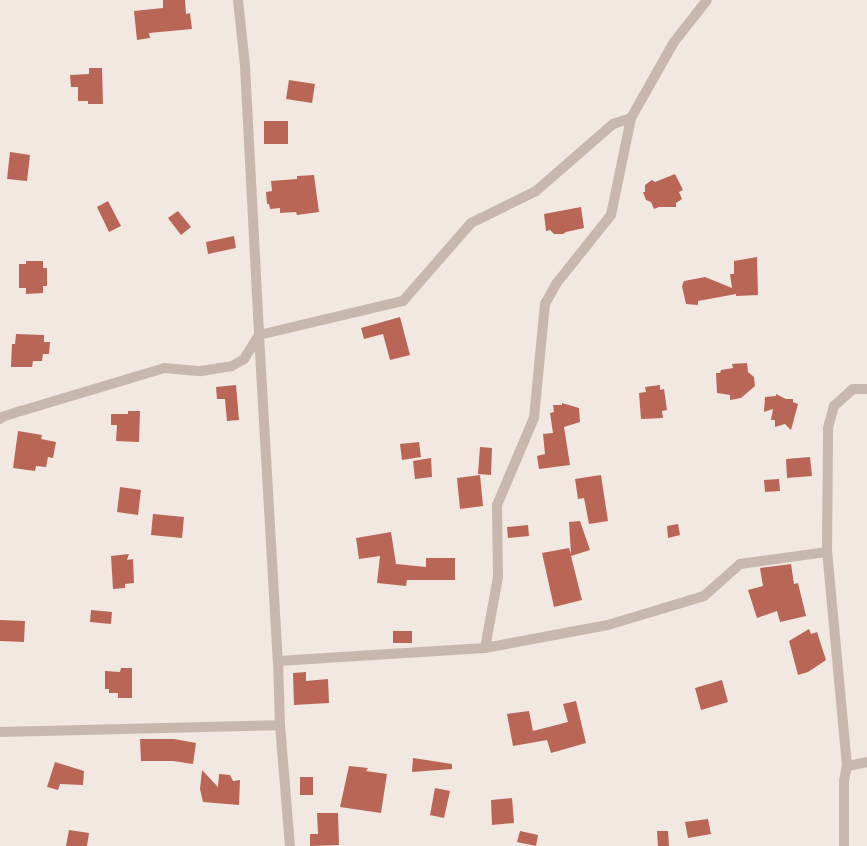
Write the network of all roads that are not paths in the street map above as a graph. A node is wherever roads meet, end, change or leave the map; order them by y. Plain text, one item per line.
1 (238, 0) edge
2 (708, 0) edge
3 (631, 118) junction
4 (259, 335) junction
5 (867, 389) edge
6 (0, 419) edge
7 (827, 552) junction
8 (484, 648) junction
9 (278, 661) junction
10 (280, 725) junction
11 (0, 732) edge
12 (867, 762) edge
13 (847, 766) junction
14 (290, 846) edge
15 (844, 846) edge

1 - 4 street
2 - 3 street
3 - 4 street
3 - 8 street
4 - 6 street
4 - 9 street
5 - 7 street
7 - 8 street
7 - 13 street
8 - 9 street
9 - 10 street
10 - 11 street
10 - 14 street
12 - 13 street
13 - 15 street

